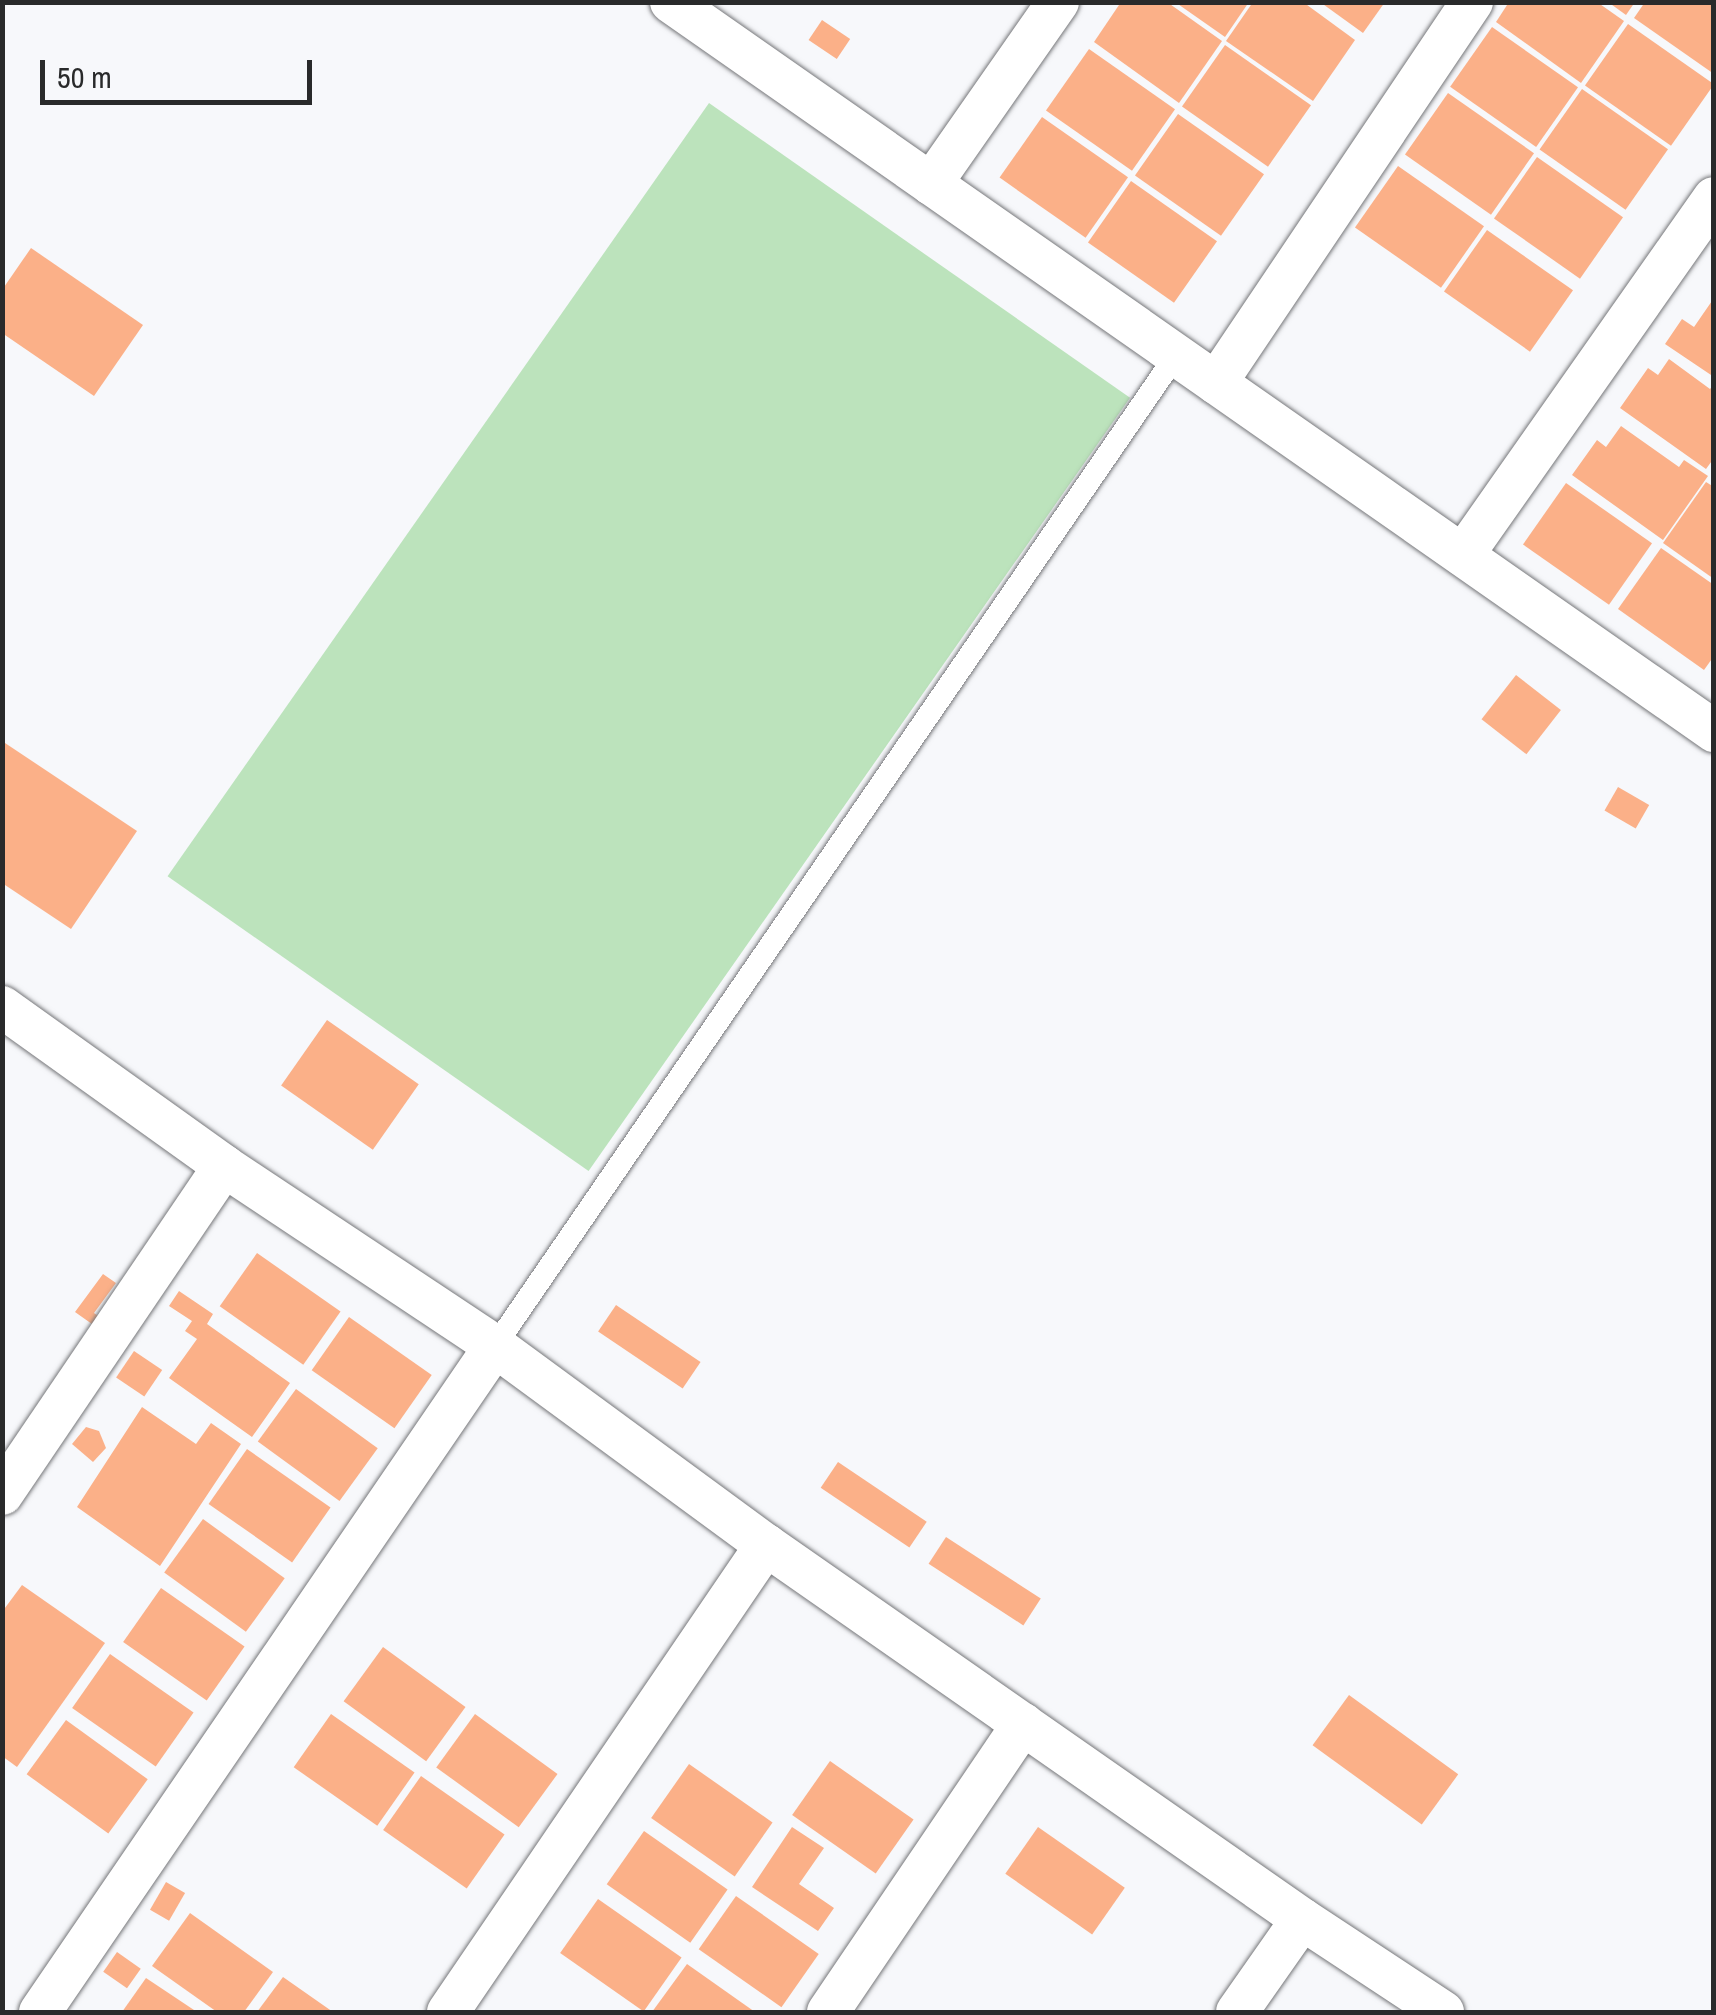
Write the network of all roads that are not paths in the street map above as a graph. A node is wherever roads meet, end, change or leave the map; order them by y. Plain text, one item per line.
1 (671, 2) edge
2 (1058, 2) edge
3 (1472, 2) edge
4 (931, 184) junction
5 (1714, 198) edge
6 (1176, 355) junction
7 (1216, 383) junction
8 (1463, 556) junction
9 (1714, 731) edge
10 (2, 1008) edge
11 (224, 1166) junction
12 (495, 1346) junction
13 (2, 1494) edge
14 (766, 1546) junction
15 (1022, 1724) junction
16 (1302, 1920) junction
17 (40, 2012) edge
18 (448, 2012) edge
19 (828, 2012) edge
20 (1237, 2012) edge
21 (1442, 2012) edge

1 - 4 street
2 - 4 street
3 - 7 street
4 - 6 street
5 - 8 street
6 - 7 street
6 - 12 lane
7 - 8 street
8 - 9 street
10 - 11 street
11 - 12 street
11 - 13 street
12 - 14 street
12 - 17 street
14 - 15 street
14 - 18 street
15 - 16 street
15 - 19 street
16 - 20 street
16 - 21 street

